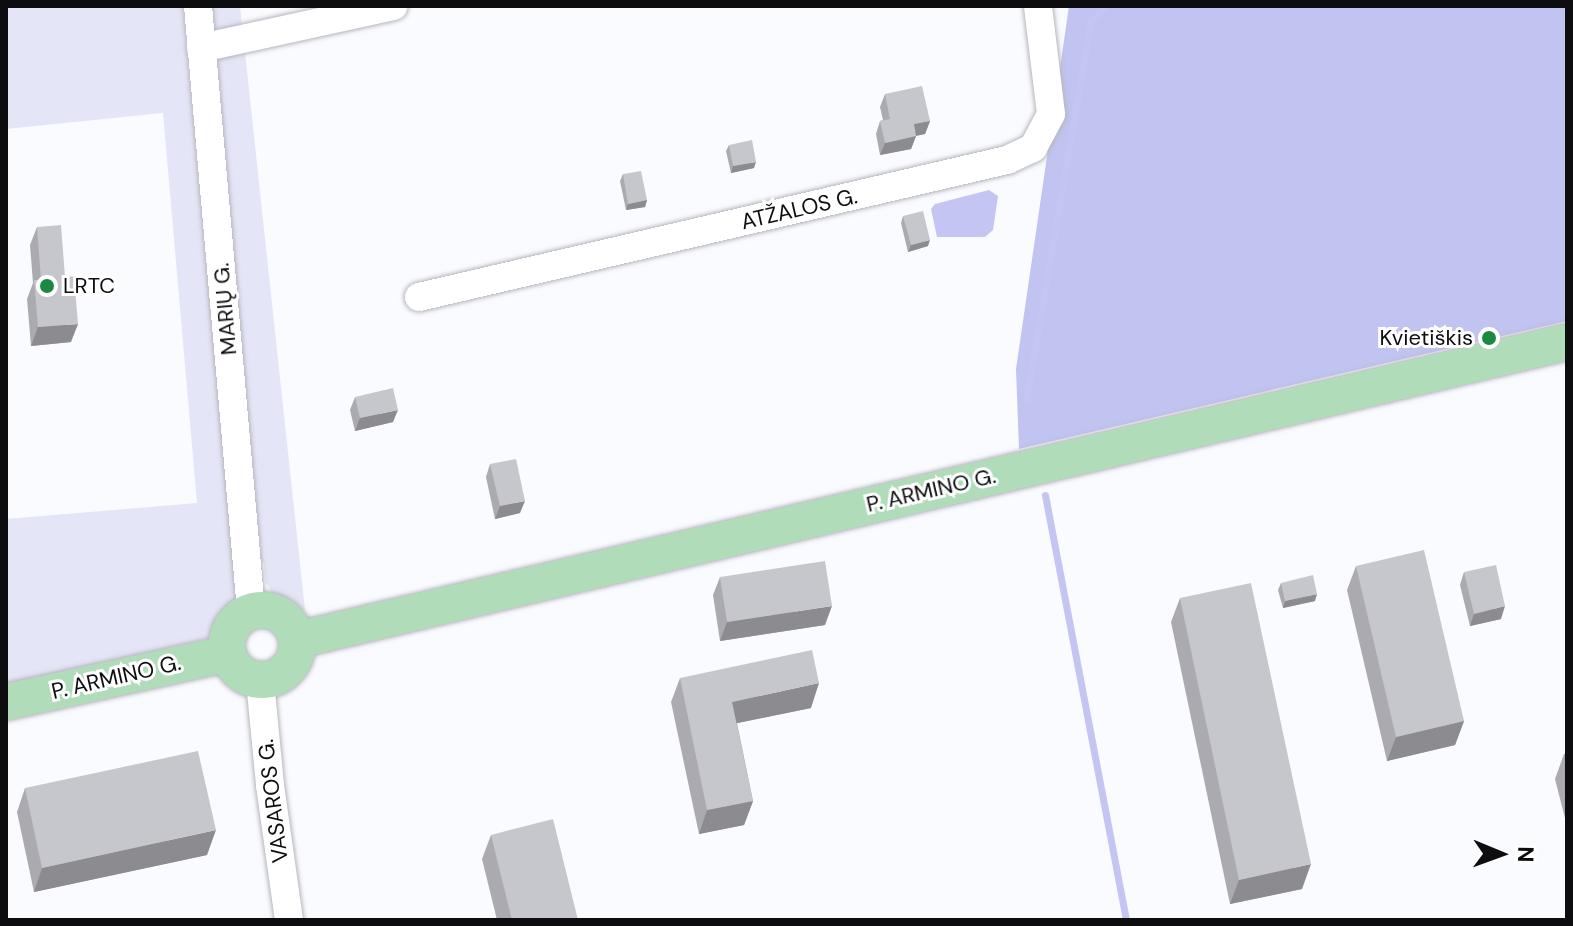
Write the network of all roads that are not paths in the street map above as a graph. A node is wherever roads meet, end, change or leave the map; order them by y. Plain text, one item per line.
1 (198, 6) edge
2 (393, 6) edge
3 (1038, 6) edge
4 (201, 48) junction
5 (419, 297) dead end
6 (1567, 342) edge
7 (251, 611) junction
8 (297, 640) junction
9 (227, 654) junction
10 (260, 681) junction
11 (6, 702) edge
12 (289, 920) edge

1 - 4 street, MARIŲ G.
2 - 4 street
3 - 5 street, ATŽALOS G.
4 - 7 street, MARIŲ G.
6 - 8 main road, P. ARMINO G.
7 - 8 main road
7 - 9 main road
8 - 10 main road
9 - 10 main road
9 - 11 main road, P. ARMINO G.
10 - 12 street, VASAROS G.

